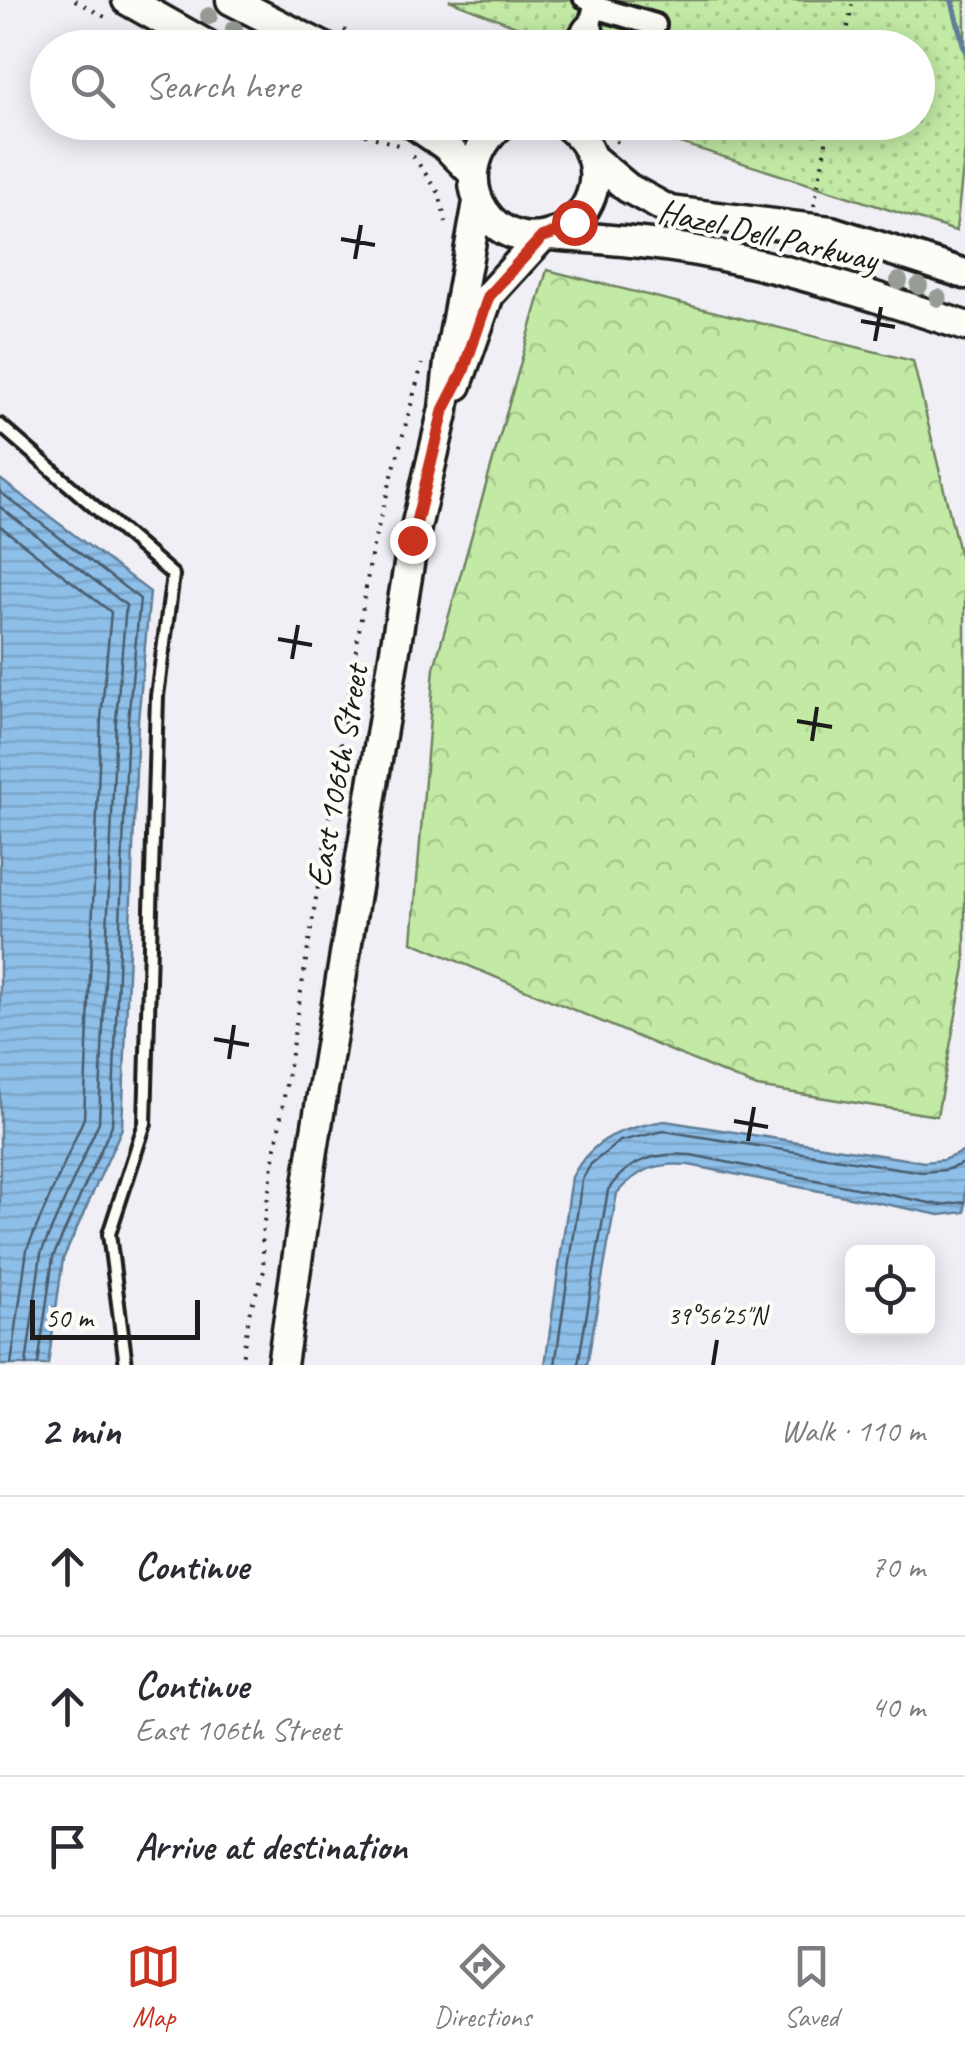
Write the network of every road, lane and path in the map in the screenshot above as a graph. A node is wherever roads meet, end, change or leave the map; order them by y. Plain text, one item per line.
1 (127, 0) edge
2 (231, 0) edge
3 (854, 0) edge
4 (655, 25) dead end
5 (585, 26) edge
6 (180, 30) edge
7 (290, 30) edge
8 (848, 30) edge
9 (386, 140) edge
10 (438, 140) edge
11 (486, 140) edge
12 (827, 140) edge
13 (587, 141) edge
14 (472, 173) junction
15 (478, 202) junction
16 (814, 208) dead end
17 (447, 226) dead end
18 (546, 236) junction
19 (965, 274) edge
20 (965, 326) edge
21 (422, 361) dead end
22 (444, 409) junction
23 (0, 425) edge
24 (126, 1365) edge
25 (242, 1365) edge
26 (282, 1365) edge

1 - 6 main road
2 - 7 main road
3 - 8 path
4 - 5 street
9 - 17 path
10 - 14 main road
11 - 14 main road
12 - 16 path
13 - 18 main road
13 - 19 main road, Hazel Dell Parkway
14 - 15 main road
15 - 18 main road, Hazel Dell Parkway
15 - 22 main road, East 106th Street
18 - 20 main road, Hazel Dell Parkway
18 - 22 main road
21 - 25 path
22 - 26 main road, East 106th Street
23 - 24 lane

